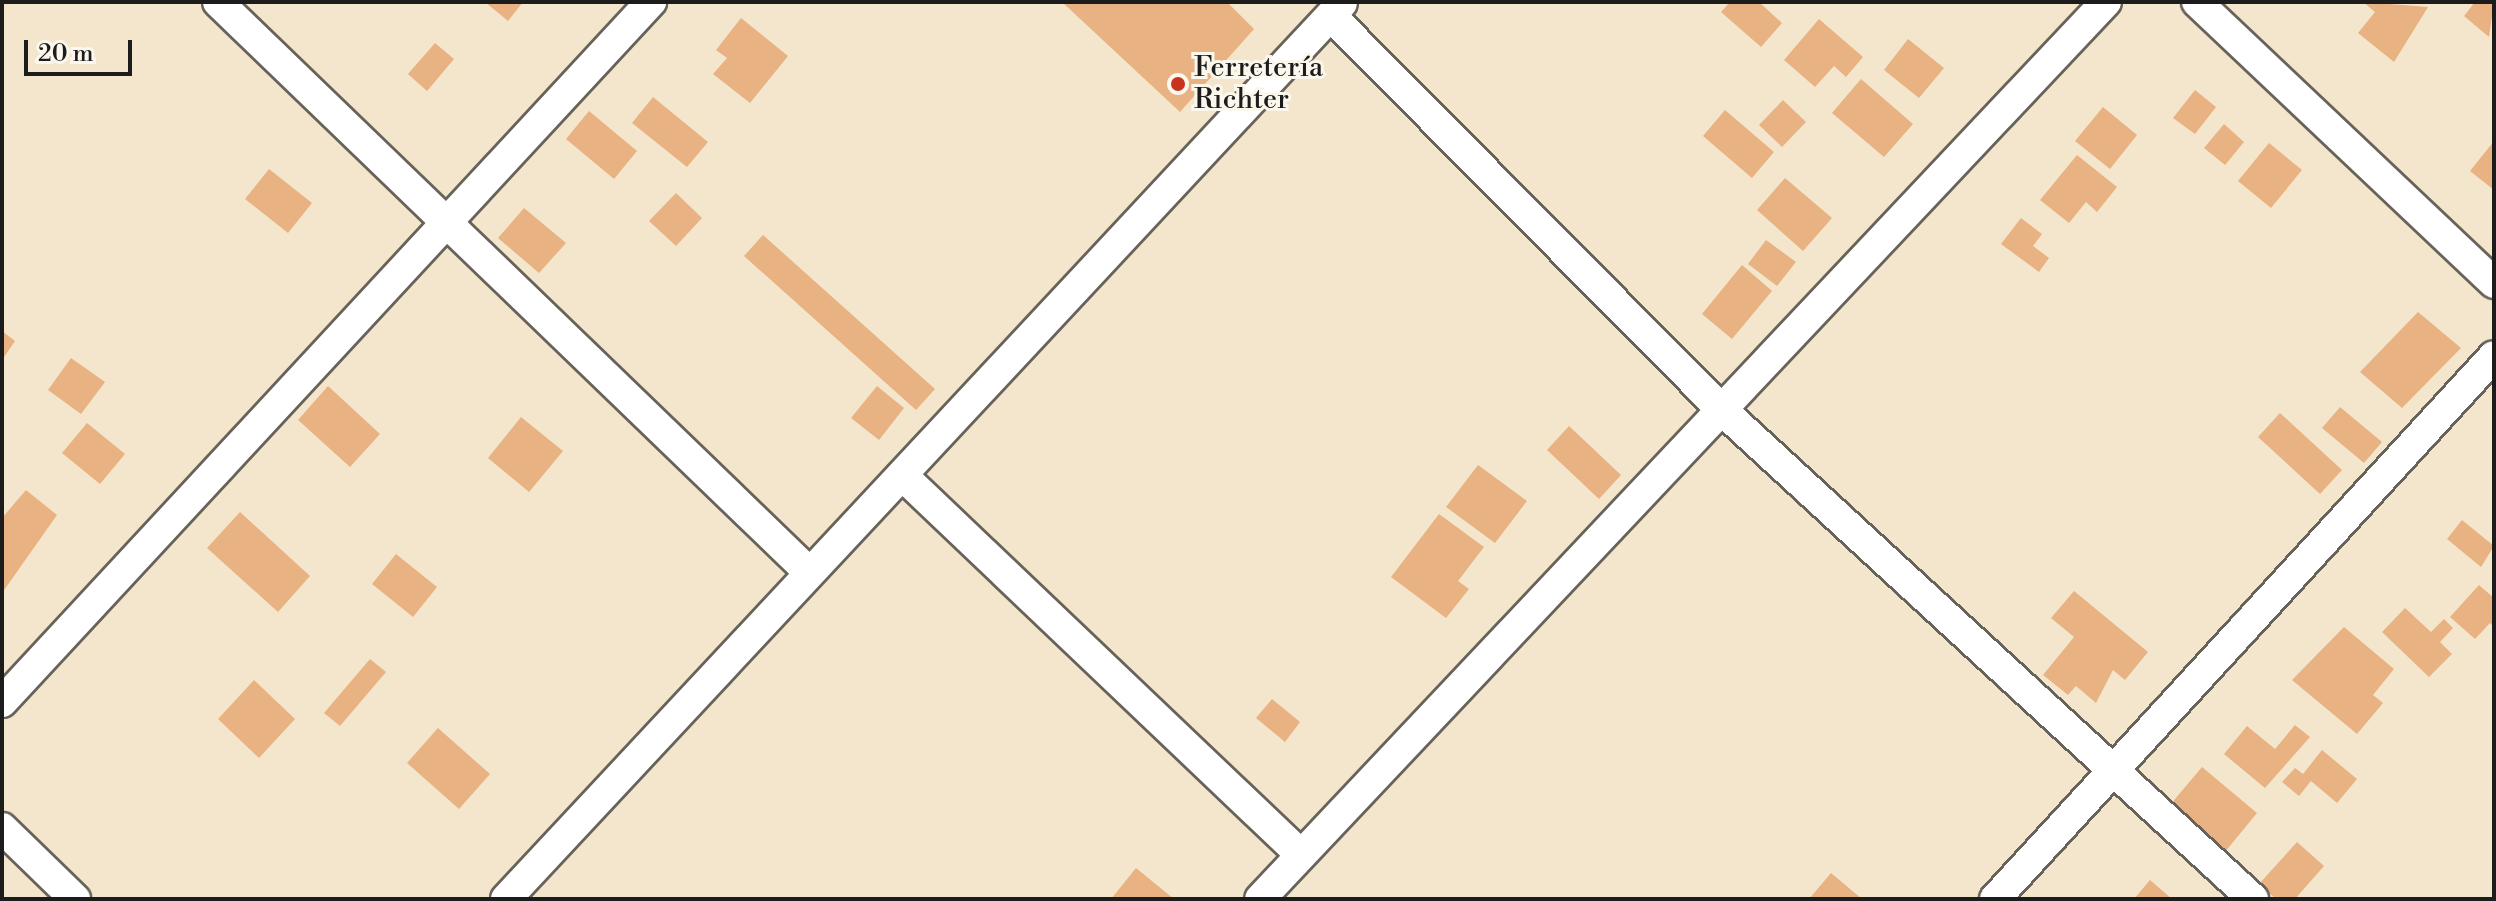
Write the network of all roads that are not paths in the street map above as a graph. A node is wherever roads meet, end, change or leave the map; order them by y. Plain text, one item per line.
1 (218, 2) edge
2 (651, 2) edge
3 (2106, 2) edge
4 (2197, 2) edge
5 (1337, 9) edge
6 (448, 223) junction
7 (2494, 283) edge
8 (2494, 356) edge
9 (1722, 410) junction
10 (902, 475) junction
11 (810, 573) junction
12 (5, 694) edge
13 (2113, 770) junction
14 (2, 828) edge
15 (1301, 855) junction
16 (75, 899) edge
17 (506, 899) edge
18 (1260, 899) edge
19 (1995, 899) edge
20 (2253, 899) edge

1 - 6 street
2 - 6 street
3 - 9 street
4 - 7 street
5 - 9 street
5 - 10 street
6 - 11 street
6 - 12 street
8 - 13 street
9 - 13 street
9 - 15 street
10 - 11 street
10 - 15 street
11 - 17 street
13 - 19 street
13 - 20 street
14 - 16 street
15 - 18 street

